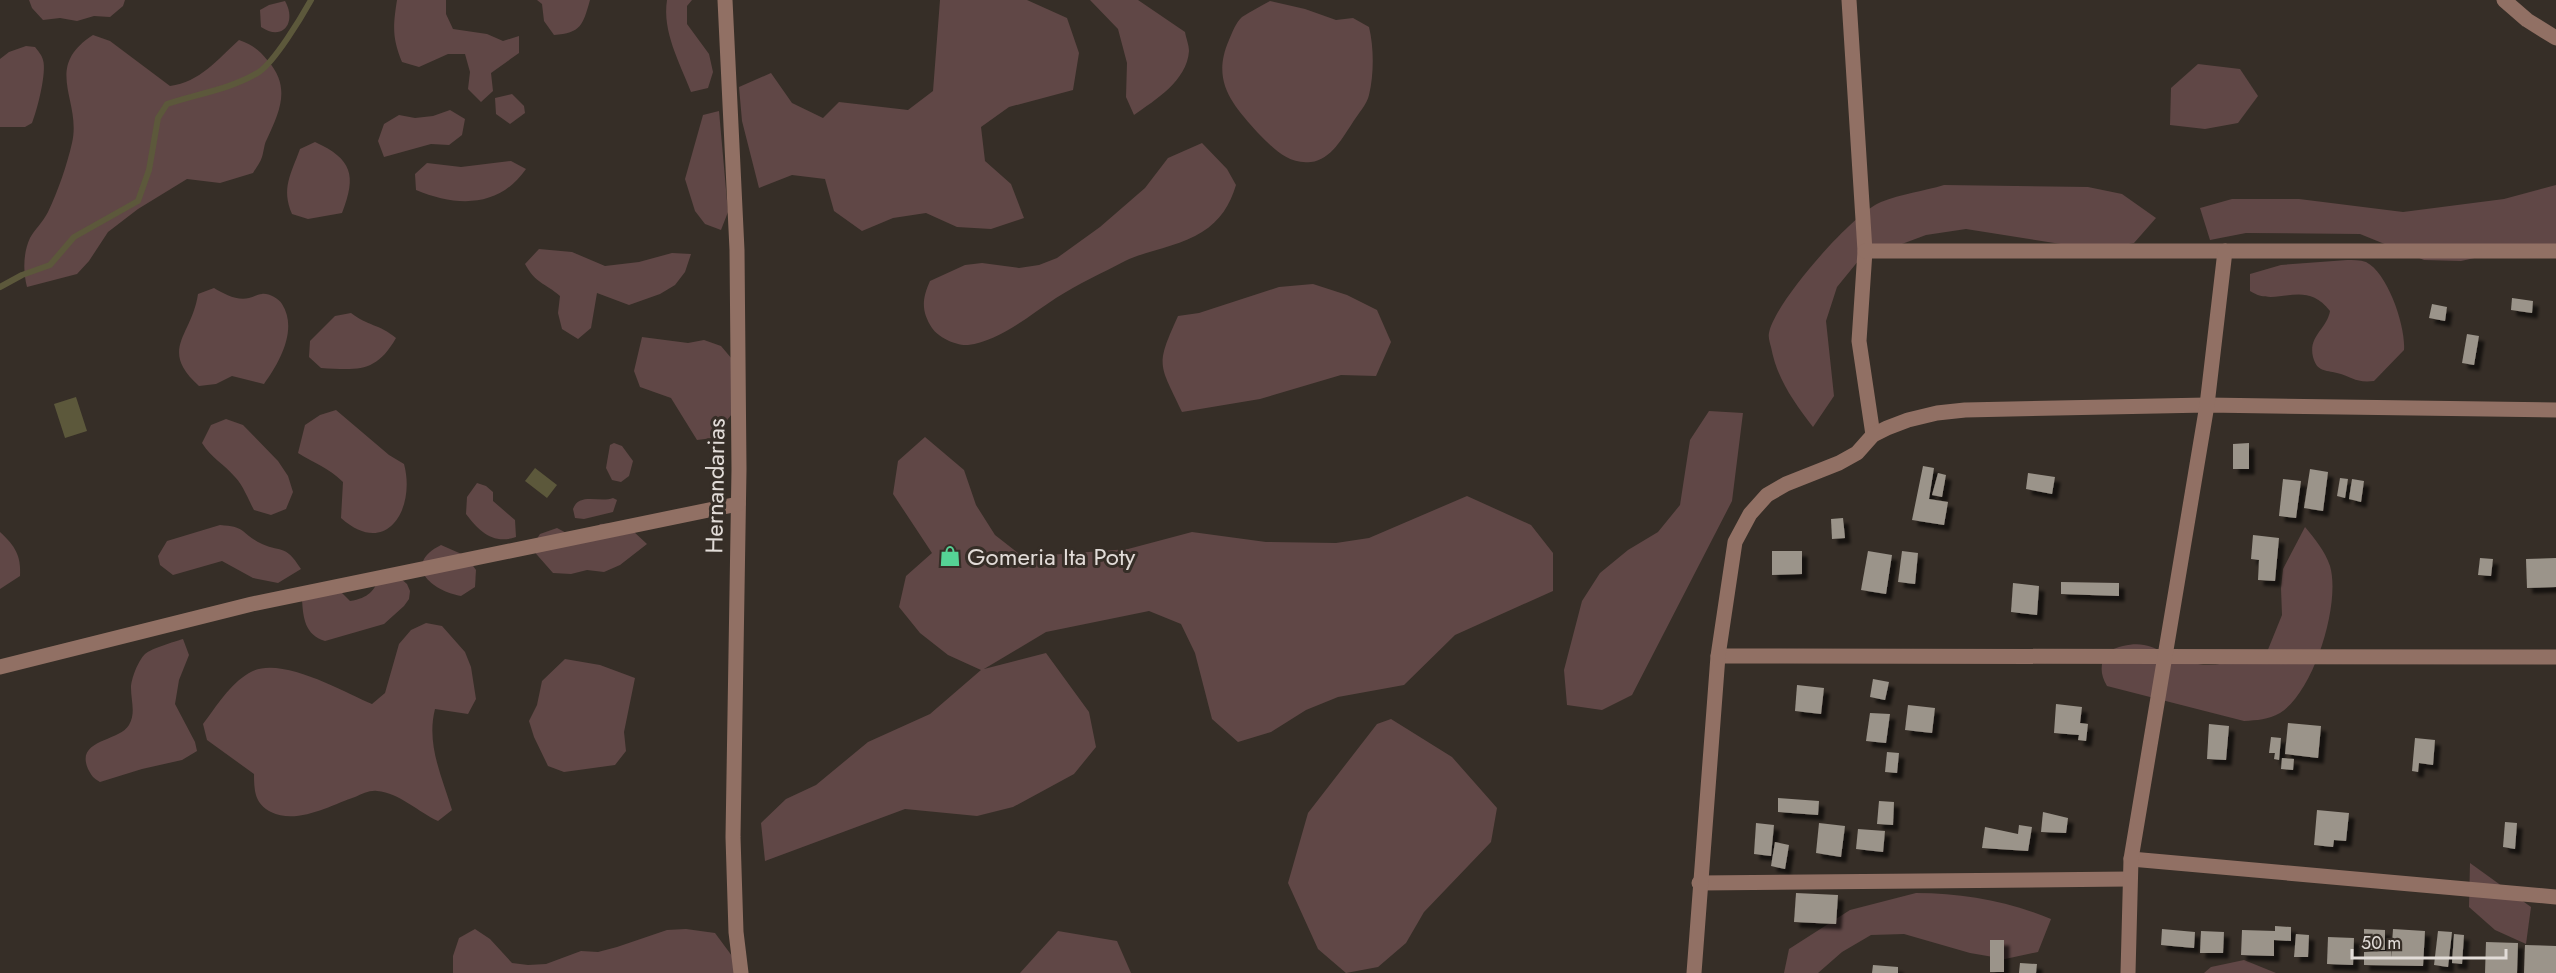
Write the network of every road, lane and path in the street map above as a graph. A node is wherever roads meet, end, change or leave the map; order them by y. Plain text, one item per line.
1 (726, 0) edge
2 (1849, 0) edge
3 (2504, 0) edge
4 (2556, 38) edge
5 (1865, 251) junction
6 (2225, 251) junction
7 (2556, 251) edge
8 (2207, 405) junction
9 (2556, 410) edge
10 (1873, 435) junction
11 (738, 504) junction
12 (1718, 656) junction
13 (2164, 656) junction
14 (2556, 657) edge
15 (0, 667) edge
16 (2131, 858) junction
17 (2129, 879) junction
18 (1699, 883) junction
19 (2556, 897) edge
20 (741, 973) edge
21 (1694, 973) edge
22 (2128, 973) edge

1 - 11 street, Hernandarias
2 - 5 street
3 - 4 street
5 - 6 street
5 - 10 street
6 - 7 street
6 - 8 street
8 - 9 street
8 - 10 street
8 - 13 street
10 - 12 street
11 - 15 street
11 - 20 street, Hernandarias
12 - 13 street
12 - 18 street
13 - 14 street
13 - 16 street
16 - 17 street
16 - 19 street
17 - 18 street
17 - 22 street
18 - 21 street

